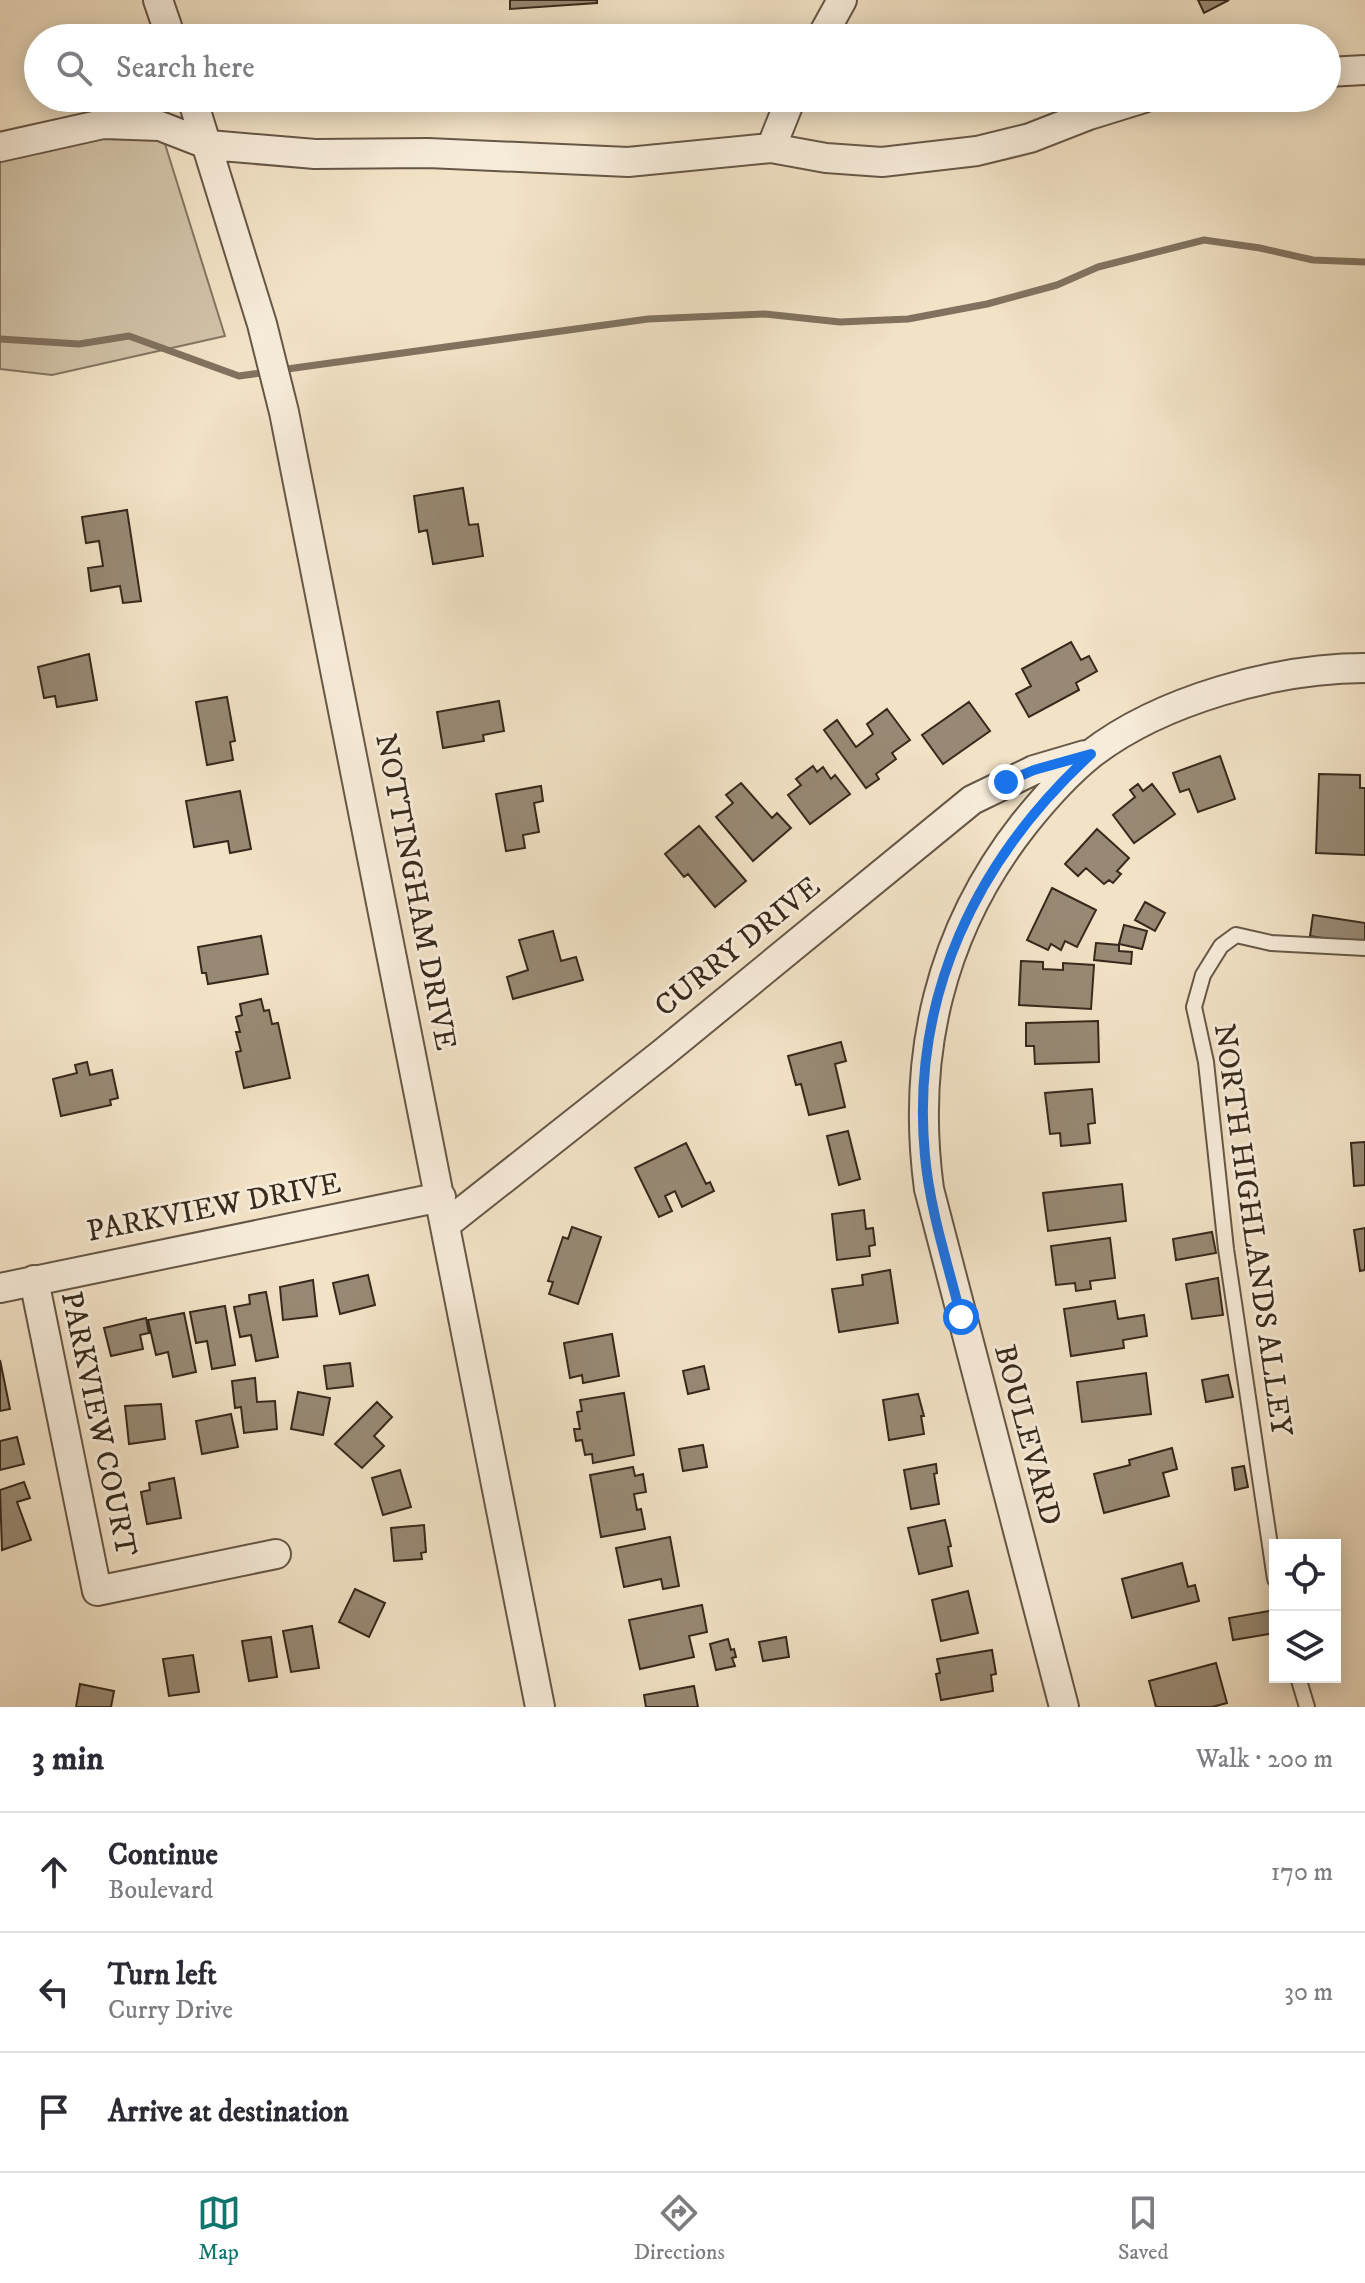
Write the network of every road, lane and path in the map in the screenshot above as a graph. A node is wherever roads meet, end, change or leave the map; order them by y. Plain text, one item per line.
1 (158, 0) edge
2 (842, 0) edge
3 (166, 24) edge
4 (829, 24) edge
5 (1365, 70) edge
6 (1341, 71) edge
7 (197, 112) edge
8 (785, 112) edge
9 (1099, 112) edge
10 (209, 145) junction
11 (0, 147) edge
12 (771, 148) junction
13 (1365, 668) edge
14 (1091, 754) junction
15 (1365, 948) edge
16 (443, 1211) junction
17 (34, 1280) junction
18 (0, 1288) edge
19 (1269, 1539) edge
20 (276, 1554) dead end
21 (1300, 1683) edge
22 (540, 1707) edge
23 (1064, 1707) edge
24 (1307, 1707) edge

1 - 3 street
2 - 4 street
5 - 6 street
7 - 10 street, NOTTINGHAM DRIVE
8 - 12 street
9 - 12 street
10 - 11 street
10 - 12 street
10 - 16 street, NOTTINGHAM DRIVE
13 - 14 street, BOULEVARD
14 - 16 street, CURRY DRIVE
14 - 23 street, BOULEVARD
15 - 19 lane, NORTH HIGHLANDS ALLEY
16 - 17 street, PARKVIEW DRIVE
16 - 22 street, NOTTINGHAM DRIVE
17 - 18 street, PARKVIEW DRIVE
17 - 20 street, PARKVIEW COURT
21 - 24 lane

